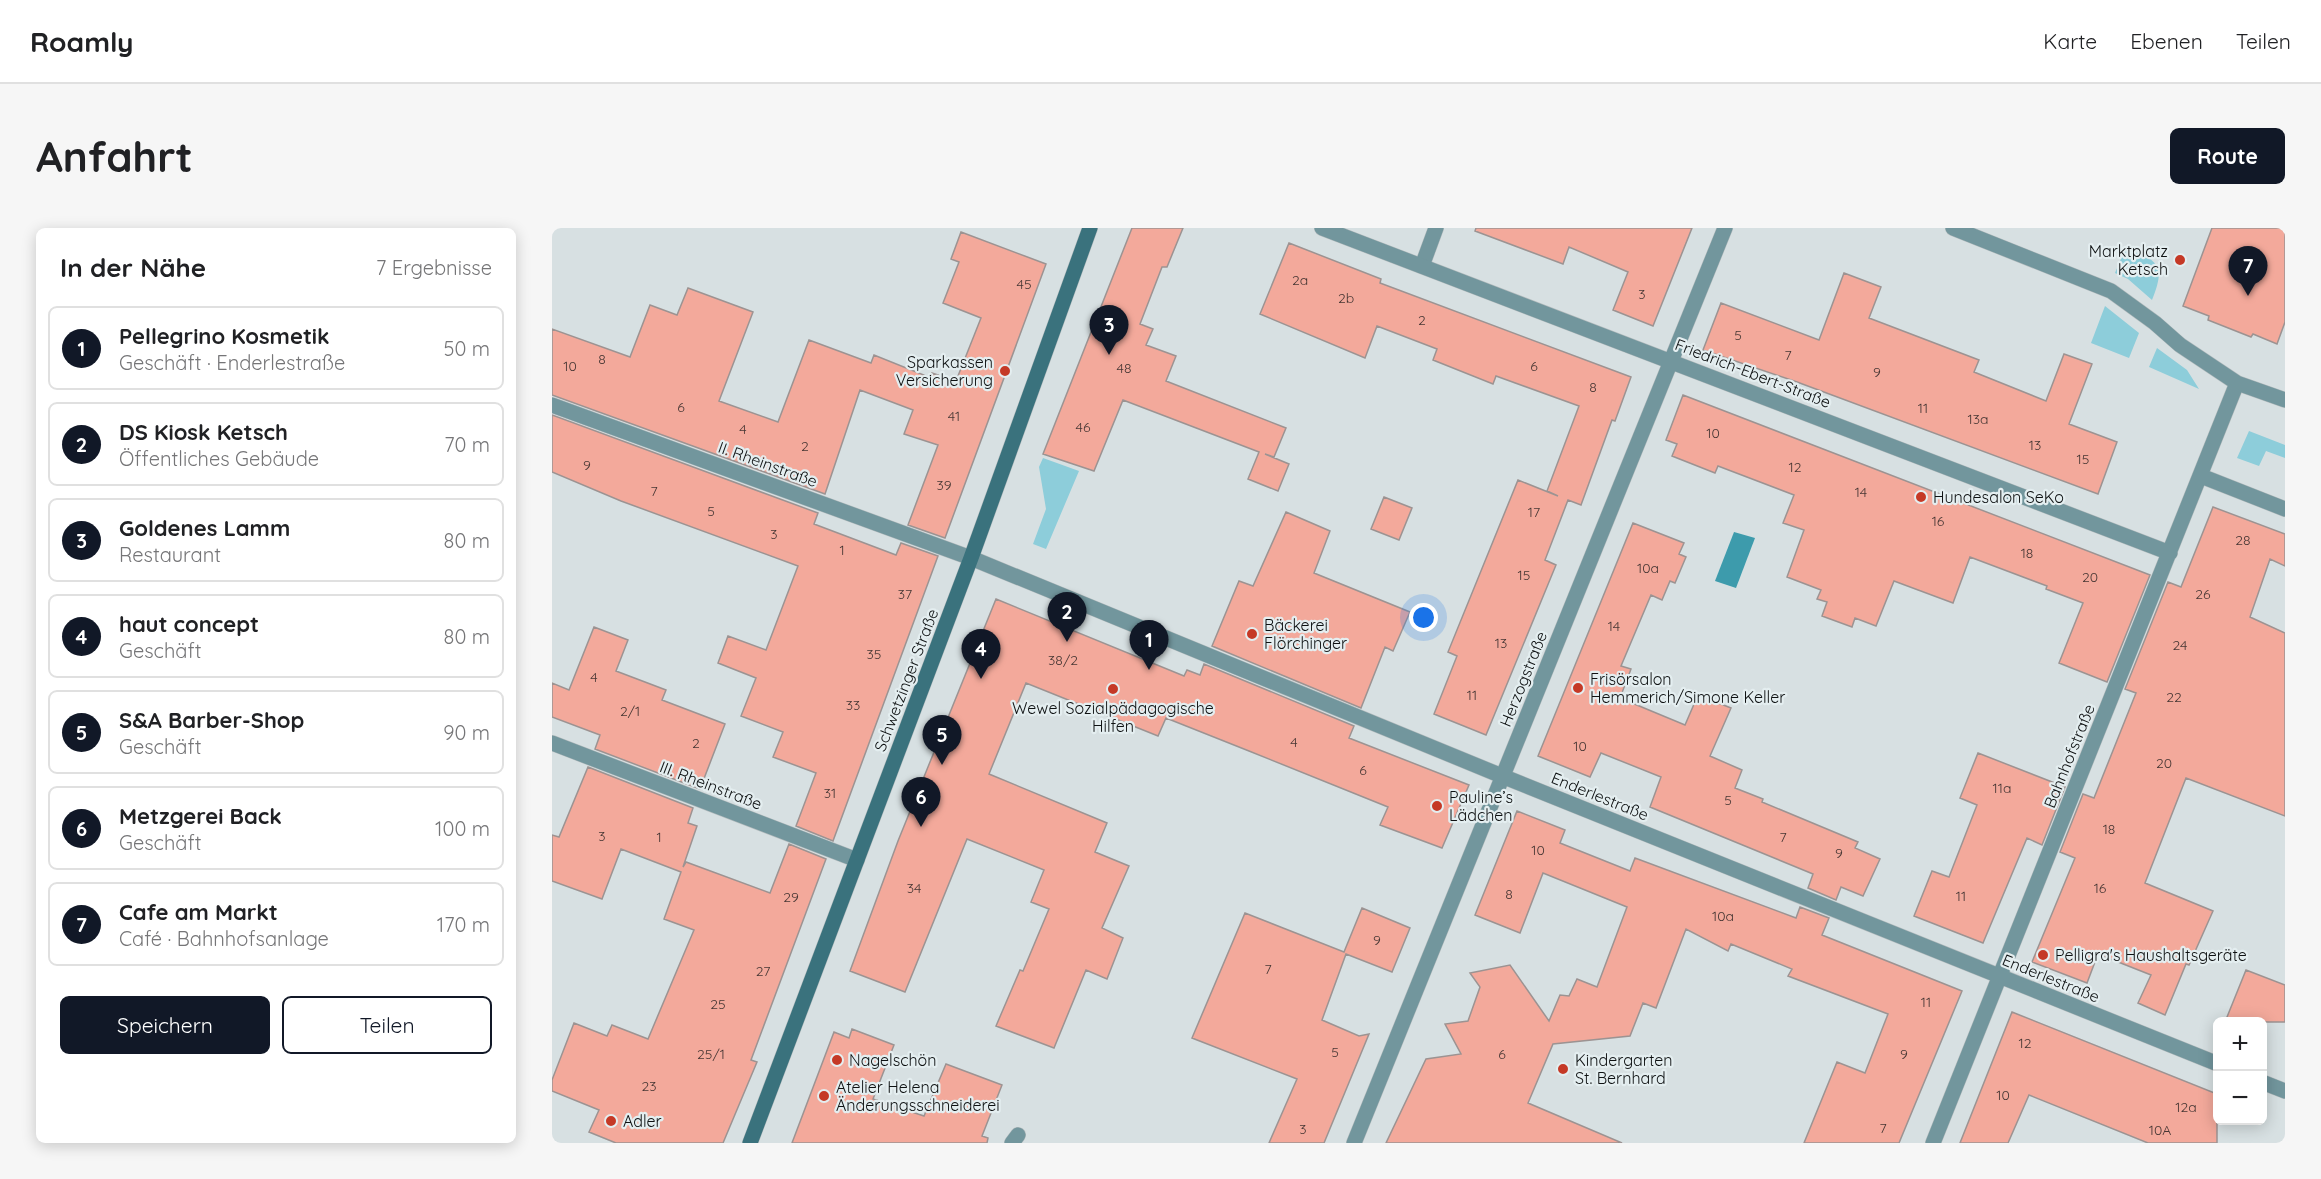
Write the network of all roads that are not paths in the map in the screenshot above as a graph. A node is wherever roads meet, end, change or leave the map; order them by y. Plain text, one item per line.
1 (1090, 228) edge
2 (1322, 228) edge
3 (1436, 228) edge
4 (1725, 228) edge
5 (1953, 228) edge
6 (1422, 266) junction
7 (1672, 361) junction
8 (2237, 383) junction
9 (2285, 400) edge
10 (552, 405) edge
11 (2201, 476) junction
12 (2285, 509) edge
13 (2170, 552) junction
14 (971, 558) junction
15 (552, 743) edge
16 (1502, 776) junction
17 (857, 860) junction
18 (1999, 976) junction
19 (2213, 1062) edge
20 (2267, 1084) edge
21 (2285, 1091) edge
22 (750, 1143) edge
23 (1354, 1143) edge
24 (1933, 1143) edge

1 - 14 street, Schwetzinger Straße
2 - 6 street, Friedrich-Ebert-Straße
3 - 6 street
4 - 7 street, Herzogstraße
5 - 8 street
6 - 7 street, Friedrich-Ebert-Straße
7 - 13 street, Friedrich-Ebert-Straße
7 - 16 street, Herzogstraße
8 - 9 street
8 - 11 street, Bahnhofstraße
10 - 14 street, II. Rheinstraße
11 - 12 street
11 - 13 street, Bahnhofstraße
13 - 18 street, Bahnhofstraße
14 - 16 street, Enderlestraße
14 - 17 street, Schwetzinger Straße
15 - 17 street, III. Rheinstraße
16 - 18 street, Enderlestraße
16 - 23 street, Herzogstraße
17 - 22 street, Schwetzinger Straße
18 - 19 street, Enderlestraße
18 - 24 street, Bahnhofstraße
20 - 21 street

